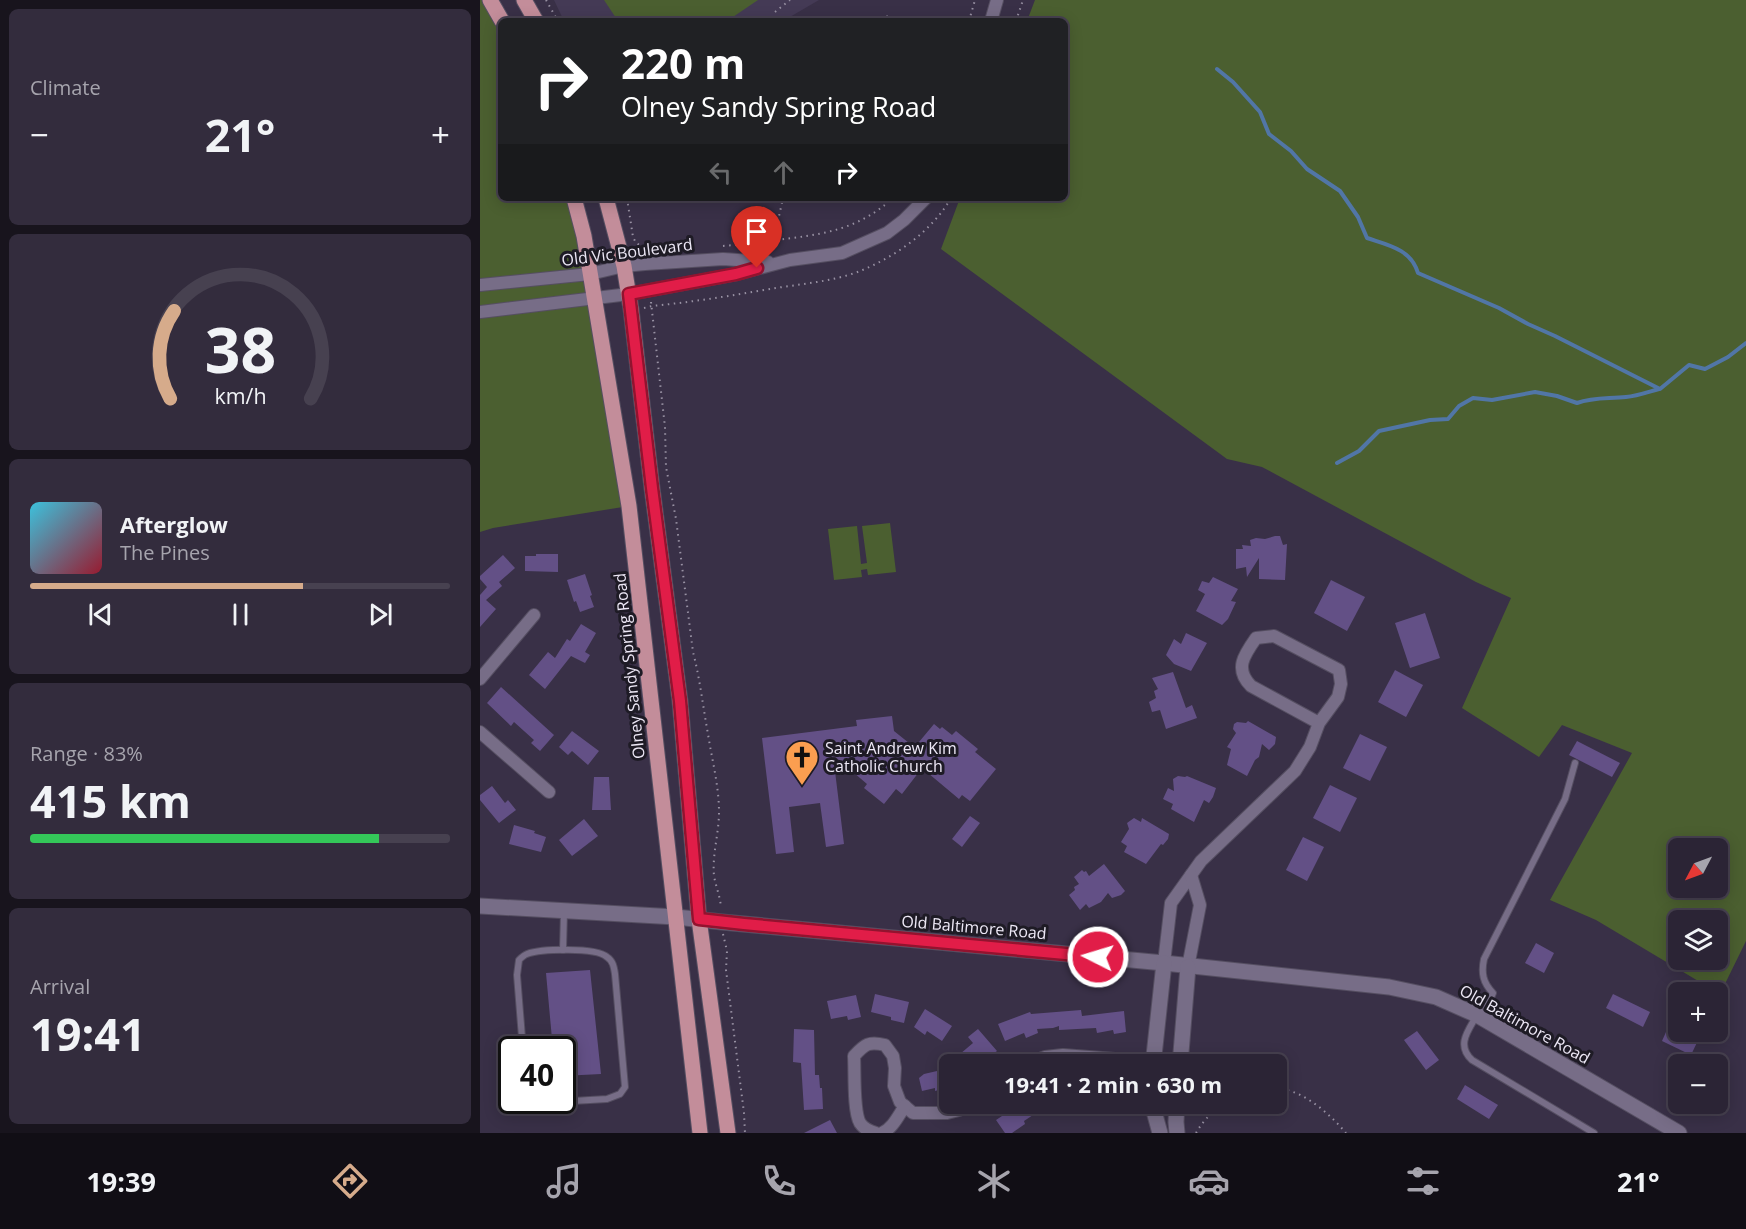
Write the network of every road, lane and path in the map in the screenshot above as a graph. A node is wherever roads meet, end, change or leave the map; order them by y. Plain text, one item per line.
1 (490, 0) edge
2 (524, 0) edge
3 (546, 0) edge
4 (790, 0) edge
5 (975, 0) edge
6 (997, 0) edge
7 (1023, 0) edge
8 (775, 12) dead end
9 (500, 18) edge
10 (534, 18) edge
11 (556, 18) edge
12 (877, 18) edge
13 (894, 18) edge
14 (970, 18) edge
15 (992, 18) edge
16 (1017, 18) edge
17 (575, 201) edge
18 (607, 201) edge
19 (627, 201) edge
20 (782, 201) edge
21 (889, 201) edge
22 (923, 201) edge
23 (950, 201) edge
24 (773, 240) junction
25 (721, 246) dead end
26 (646, 249) junction
27 (653, 251) dead end
28 (778, 262) junction
29 (645, 264) junction
30 (624, 266) junction
31 (590, 274) junction
32 (480, 285) edge
33 (650, 290) junction
34 (629, 294) junction
35 (594, 299) junction
36 (652, 306) junction
37 (631, 309) junction
38 (480, 312) edge
39 (534, 615) dead end
40 (480, 679) edge
41 (1319, 723) junction
42 (480, 732) edge
43 (1575, 763) dead end
44 (549, 792) dead end
45 (1191, 875) junction
46 (480, 906) edge
47 (564, 911) junction
48 (676, 917) junction
49 (699, 919) junction
50 (722, 922) junction
51 (563, 950) junction
52 (1164, 963) junction
53 (1188, 967) junction
54 (1479, 1016) junction
55 (522, 1036) edge
56 (1154, 1054) edge
57 (1181, 1054) edge
58 (1287, 1090) edge
59 (576, 1101) edge
60 (905, 1106) junction
61 (939, 1113) edge
62 (1155, 1114) edge
63 (1176, 1114) edge
64 (1211, 1114) edge
65 (700, 1133) edge
66 (728, 1133) edge
67 (745, 1133) edge
68 (876, 1133) edge
69 (882, 1133) edge
70 (1160, 1133) edge
71 (1177, 1133) edge
72 (1196, 1133) edge
73 (1346, 1133) edge
74 (1594, 1133) edge
75 (1679, 1133) edge

1 - 9 main road
2 - 10 main road
3 - 11 path
4 - 8 path
5 - 14 path
6 - 15 street
7 - 16 path
12 - 13 path
17 - 31 main road, Olney Sandy Spring Road
18 - 30 main road
19 - 26 path
20 - 24 path
21 - 24 path
22 - 28 street, Old Vic Boulevard
23 - 36 path
24 - 25 path
26 - 27 path
26 - 29 path
28 - 29 street, Old Vic Boulevard
28 - 33 street, Old Vic Boulevard
29 - 30 street, Old Vic Boulevard
30 - 31 street, Old Vic Boulevard
30 - 34 main road
31 - 32 street, Old Vic Boulevard
31 - 35 main road, Olney Sandy Spring Road
33 - 34 street, Old Vic Boulevard
33 - 36 path
34 - 35 street, Old Vic Boulevard
34 - 37 main road
35 - 38 street, Old Vic Boulevard
35 - 48 main road, Olney Sandy Spring Road
36 - 37 path
36 - 50 path
37 - 49 main road
39 - 40 street
41 - 41 street
41 - 45 street
42 - 44 street
43 - 54 lane
45 - 52 street
45 - 53 street
46 - 47 street, Old Baltimore Road
47 - 48 street, Old Baltimore Road
47 - 51 lane
48 - 49 street, Old Baltimore Road
48 - 65 main road, Olney Sandy Spring Road
49 - 50 street, Old Baltimore Road
49 - 66 main road
50 - 52 street, Old Baltimore Road
50 - 67 path
51 - 55 lane
51 - 59 lane
52 - 53 street, Old Baltimore Road
52 - 56 street
53 - 54 street, Old Baltimore Road
53 - 57 street
54 - 74 lane
54 - 75 street, Old Baltimore Road
58 - 73 path
60 - 61 street
60 - 68 street
60 - 69 street
62 - 70 street
63 - 71 street
64 - 72 path

